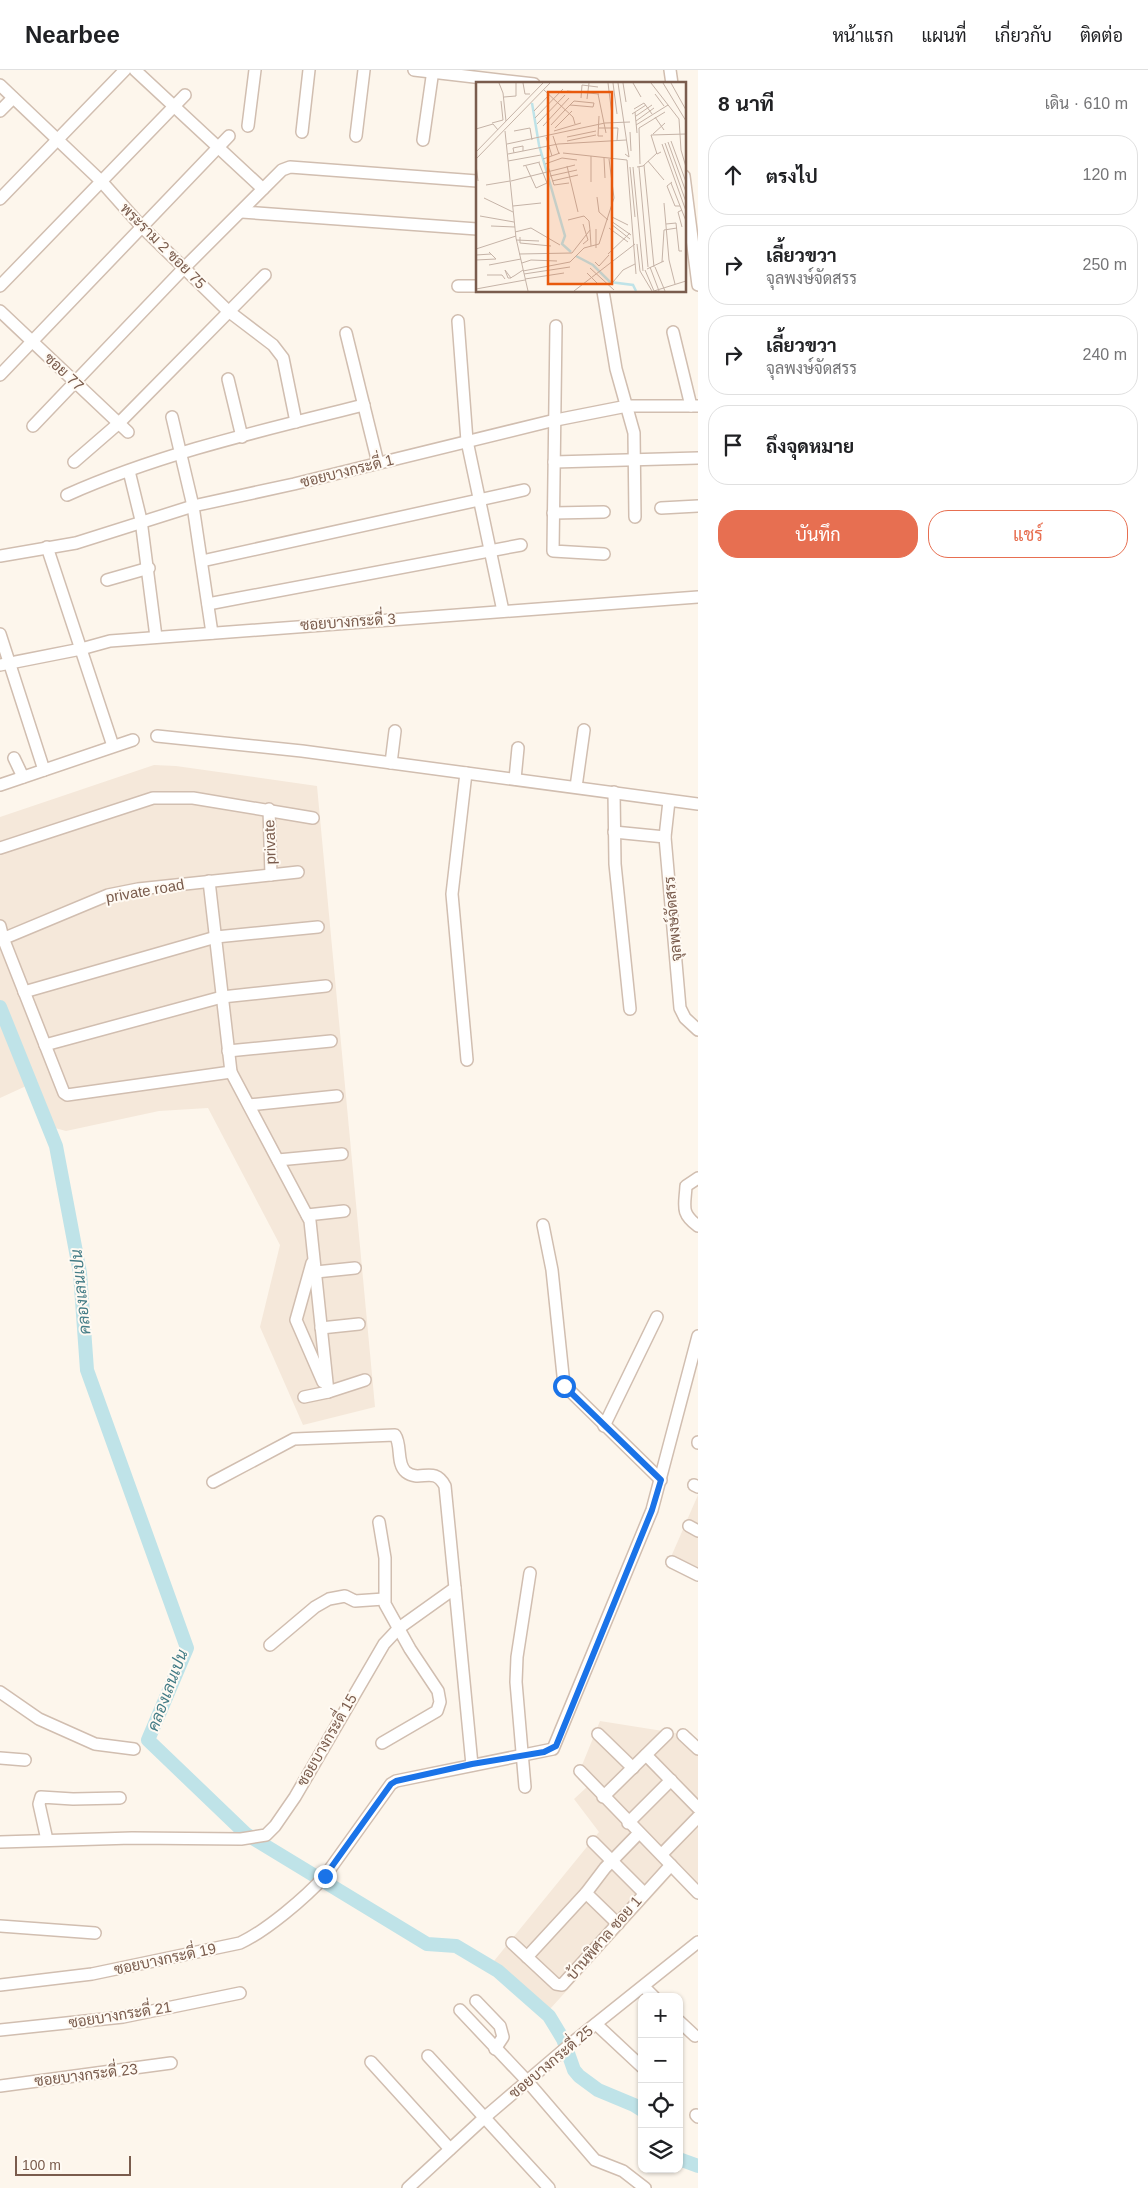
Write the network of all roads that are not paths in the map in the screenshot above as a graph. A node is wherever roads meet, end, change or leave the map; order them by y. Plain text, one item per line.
1 (125, 70) edge
2 (135, 70) edge
3 (254, 70) edge
4 (309, 70) edge
5 (364, 70) edge
6 (414, 70) edge
7 (433, 71) edge
8 (498, 82) edge
9 (0, 85) edge
10 (185, 95) dead end
11 (13, 98) junction
12 (173, 105) junction
13 (0, 112) edge
14 (248, 126) dead end
15 (302, 132) dead end
16 (229, 136) dead end
17 (356, 136) dead end
18 (58, 140) junction
19 (423, 140) dead end
20 (218, 147) junction
21 (101, 181) junction
22 (476, 181) edge
23 (264, 189) junction
24 (686, 192) edge
25 (0, 199) edge
26 (242, 212) junction
27 (142, 227) junction
28 (476, 229) edge
29 (184, 268) junction
30 (265, 275) dead end
31 (698, 285) edge
32 (0, 286) edge
33 (458, 286) dead end
34 (476, 286) edge
35 (603, 292) edge
36 (227, 310) junction
37 (0, 311) edge
38 (458, 321) dead end
39 (556, 326) dead end
40 (673, 332) dead end
41 (346, 333) dead end
42 (32, 341) junction
43 (0, 375) edge
44 (228, 379) dead end
45 (76, 383) junction
46 (364, 405) junction
47 (627, 406) junction
48 (694, 406) edge
49 (172, 417) dead end
50 (555, 420) junction
51 (296, 422) junction
52 (119, 423) junction
53 (34, 426) dead end
54 (128, 432) dead end
55 (242, 437) junction
56 (467, 442) junction
57 (181, 454) junction
58 (698, 458) edge
59 (634, 459) junction
60 (74, 462) dead end
61 (554, 462) junction
62 (378, 463) junction
63 (129, 471) junction
64 (524, 490) dead end
65 (67, 495) dead end
66 (481, 500) junction
67 (192, 506) junction
68 (698, 506) edge
69 (661, 508) dead end
70 (604, 512) dead end
71 (554, 513) junction
72 (635, 518) dead end
73 (141, 520) junction
74 (521, 545) dead end
75 (47, 547) junction
76 (492, 550) junction
77 (604, 554) dead end
78 (0, 556) edge
79 (202, 561) junction
80 (148, 568) junction
81 (106, 580) dead end
82 (698, 596) edge
83 (208, 604) junction
84 (504, 611) junction
85 (212, 633) junction
86 (0, 634) edge
87 (156, 637) junction
88 (81, 649) junction
89 (5, 664) edge
90 (584, 730) dead end
91 (395, 731) dead end
92 (157, 736) dead end
93 (133, 740) dead end
94 (113, 746) junction
95 (518, 748) dead end
96 (14, 758) dead end
97 (391, 763) junction
98 (44, 770) junction
99 (466, 773) junction
100 (22, 777) junction
101 (515, 780) junction
102 (0, 785) edge
103 (576, 787) junction
104 (614, 792) junction
105 (669, 801) junction
106 (698, 804) edge
107 (269, 809) junction
108 (313, 818) dead end
109 (614, 832) junction
110 (665, 837) junction
111 (0, 848) edge
112 (298, 872) dead end
113 (271, 875) junction
114 (209, 881) junction
115 (0, 926) edge
116 (318, 927) dead end
117 (216, 937) junction
118 (1, 939) edge
119 (326, 986) dead end
120 (24, 992) junction
121 (222, 997) junction
122 (630, 1009) dead end
123 (698, 1030) edge
124 (331, 1041) dead end
125 (46, 1045) junction
126 (228, 1051) junction
127 (467, 1060) dead end
128 (231, 1072) junction
129 (336, 1096) dead end
130 (248, 1105) junction
131 (342, 1154) dead end
132 (278, 1160) junction
133 (698, 1178) edge
134 (344, 1211) dead end
135 (308, 1215) junction
136 (543, 1224) dead end
137 (698, 1226) edge
138 (314, 1257) junction
139 (355, 1268) dead end
140 (316, 1272) junction
141 (657, 1317) dead end
142 (360, 1324) dead end
143 (321, 1328) junction
144 (698, 1337) edge
145 (327, 1388) junction
146 (304, 1397) dead end
147 (604, 1426) junction
148 (661, 1480) junction
149 (213, 1482) dead end
150 (379, 1522) dead end
151 (672, 1562) dead end
152 (530, 1573) dead end
153 (698, 1575) edge
154 (455, 1588) junction
155 (384, 1599) junction
156 (399, 1628) junction
157 (270, 1645) dead end
158 (0, 1692) edge
159 (598, 1734) dead end
160 (667, 1734) dead end
161 (683, 1735) dead end
162 (382, 1742) dead end
163 (134, 1749) dead end
164 (698, 1750) edge
165 (646, 1755) junction
166 (522, 1757) junction
167 (0, 1758) edge
168 (25, 1760) dead end
169 (472, 1764) junction
170 (633, 1768) junction
171 (580, 1771) dead end
172 (671, 1780) junction
173 (525, 1787) dead end
174 (602, 1797) junction
175 (120, 1798) dead end
176 (698, 1808) edge
177 (698, 1817) edge
178 (628, 1823) junction
179 (638, 1834) junction
180 (47, 1840) junction
181 (0, 1842) edge
182 (593, 1842) dead end
183 (662, 1854) junction
184 (612, 1861) junction
185 (671, 1865) junction
186 (644, 1893) junction
187 (698, 1893) edge
188 (586, 1894) junction
189 (618, 1924) junction
190 (0, 1926) edge
191 (95, 1933) dead end
192 (512, 1943) dead end
193 (695, 1949) edge
194 (527, 1957) junction
195 (0, 1986) edge
196 (644, 1987) junction
197 (240, 1993) dead end
198 (650, 1993) edge
199 (476, 2001) dead end
200 (460, 2010) dead end
201 (596, 2024) junction
202 (683, 2025) edge
203 (0, 2030) edge
204 (695, 2036) dead end
205 (495, 2048) junction
206 (428, 2056) dead end
207 (371, 2062) dead end
208 (171, 2063) dead end
209 (638, 2063) edge
210 (528, 2082) junction
211 (0, 2086) edge
212 (484, 2118) junction
213 (450, 2149) junction
214 (408, 2188) edge
215 (549, 2188) edge
216 (645, 2188) edge

1 - 18 street
2 - 12 street
3 - 14 street
4 - 15 street
5 - 17 street
6 - 7 street
7 - 8 street
7 - 19 street
9 - 11 street, พระราม 2 ซอย 75
10 - 12 street
11 - 13 street
11 - 18 street, พระราม 2 ซอย 75
12 - 20 street
12 - 21 street
16 - 20 street
18 - 21 street, พระราม 2 ซอย 75
18 - 25 street
20 - 23 street
20 - 27 street
21 - 27 street, พระราม 2 ซอย 75
21 - 32 street
22 - 23 street
23 - 26 street
24 - 31 street
26 - 28 street
26 - 29 street
27 - 29 street, พระราม 2 ซอย 75
27 - 42 street
29 - 36 street, พระราม 2 ซอย 75
29 - 45 street
30 - 36 street
33 - 34 street
35 - 47 street
36 - 51 street, พระราม 2 ซอย 75
36 - 52 street
37 - 42 street, ซอย 77
38 - 56 street
39 - 50 street
40 - 48 street
41 - 46 street
42 - 43 street
42 - 45 street, ซอย 77
44 - 55 street
45 - 52 street, ซอย 77
45 - 53 street
46 - 51 street
46 - 62 street
47 - 48 street, ซอยบางกระดี่ 1
47 - 50 street, ซอยบางกระดี่ 1
47 - 59 street
49 - 57 street
50 - 56 street, ซอยบางกระดี่ 1
50 - 61 street
51 - 55 street
52 - 54 street, ซอย 77
52 - 60 street
55 - 57 street
56 - 62 street, ซอยบางกระดี่ 1
56 - 66 street
57 - 63 street
57 - 67 street
58 - 59 street
59 - 61 street
59 - 72 street
61 - 71 street
62 - 67 street, ซอยบางกระดี่ 1
63 - 65 street
63 - 73 street
64 - 66 street
66 - 76 street
66 - 79 street
67 - 73 street, ซอยบางกระดี่ 1
67 - 79 street
68 - 69 street
70 - 71 street
71 - 77 street
73 - 75 street, ซอยบางกระดี่ 1
73 - 80 street
74 - 76 street
75 - 78 street, ซอยบางกระดี่ 1
75 - 88 street
76 - 83 street
76 - 84 street
79 - 83 street
80 - 81 street
80 - 87 street
82 - 84 street, ซอยบางกระดี่ 3
83 - 85 street
84 - 85 street, ซอยบางกระดี่ 3
85 - 87 street, ซอยบางกระดี่ 3
86 - 89 street
87 - 88 street, ซอยบางกระดี่ 3
88 - 89 street, ซอยบางกระดี่ 3
88 - 94 street
89 - 98 street
90 - 103 street
91 - 97 street
92 - 97 street
93 - 94 street
94 - 98 street
95 - 101 street
96 - 100 street
97 - 99 street
98 - 100 street
99 - 101 street
99 - 127 street
100 - 102 street
101 - 103 street
103 - 104 street
104 - 105 street
104 - 109 street
105 - 106 street
105 - 110 street, จุลพงษ์จัดสรร
107 - 108 street
107 - 111 street
107 - 113 street, private
109 - 110 street
109 - 122 street
110 - 123 street, จุลพงษ์จัดสรร
112 - 113 street, private road
113 - 114 street, private road
114 - 117 street
114 - 118 street, private road
115 - 118 street
116 - 117 street
117 - 120 street
117 - 121 street
118 - 120 street
119 - 121 street
120 - 125 street
121 - 125 street
121 - 126 street
124 - 126 street
125 - 128 street
126 - 128 street
128 - 130 street
129 - 130 street
130 - 132 street
131 - 132 street
132 - 135 street
133 - 137 street
134 - 135 street
135 - 138 street
136 - 147 street
138 - 140 street
138 - 145 street
139 - 140 street
140 - 143 street
141 - 147 street
142 - 143 street
143 - 145 street
144 - 148 street
145 - 146 street
147 - 148 street
148 - 166 street
149 - 154 street
150 - 155 street
151 - 153 street
152 - 166 street
154 - 156 street, ซอยบางกระดี่ 15
154 - 169 street
155 - 156 street
155 - 157 street
156 - 162 street
156 - 180 street, ซอยบางกระดี่ 15
158 - 163 street
159 - 170 street
160 - 165 street
161 - 164 street
165 - 170 street
165 - 172 street
166 - 169 street
166 - 173 street
167 - 168 street
169 - 195 street, ซอยบางกระดี่ 19
170 - 174 street
171 - 174 street
172 - 176 street
172 - 178 street
174 - 178 street
175 - 180 street
177 - 183 street
178 - 179 street
179 - 183 street
179 - 184 street
180 - 181 street, ซอยบางกระดี่ 15
182 - 184 street
183 - 185 street
184 - 186 street
184 - 188 street
185 - 186 street, บ้านพิศาล ซอย 1
185 - 187 street
186 - 189 street, บ้านพิศาล ซอย 1
188 - 189 street
188 - 194 street
189 - 194 street, บ้านพิศาล ซอย 1
190 - 191 street
192 - 194 street, บ้านพิศาล ซอย 1
193 - 196 street, ซอยบางกระดี่ 25
196 - 198 street
196 - 201 street, ซอยบางกระดี่ 25
197 - 203 street, ซอยบางกระดี่ 21
199 - 205 street
200 - 205 street
201 - 209 street
201 - 210 street, ซอยบางกระดี่ 25
202 - 204 street
205 - 210 street
206 - 212 street
207 - 213 street
208 - 211 street, ซอยบางกระดี่ 23
210 - 212 street, ซอยบางกระดี่ 25
210 - 216 street
212 - 213 street, ซอยบางกระดี่ 25
212 - 215 street
213 - 214 street, ซอยบางกระดี่ 25

